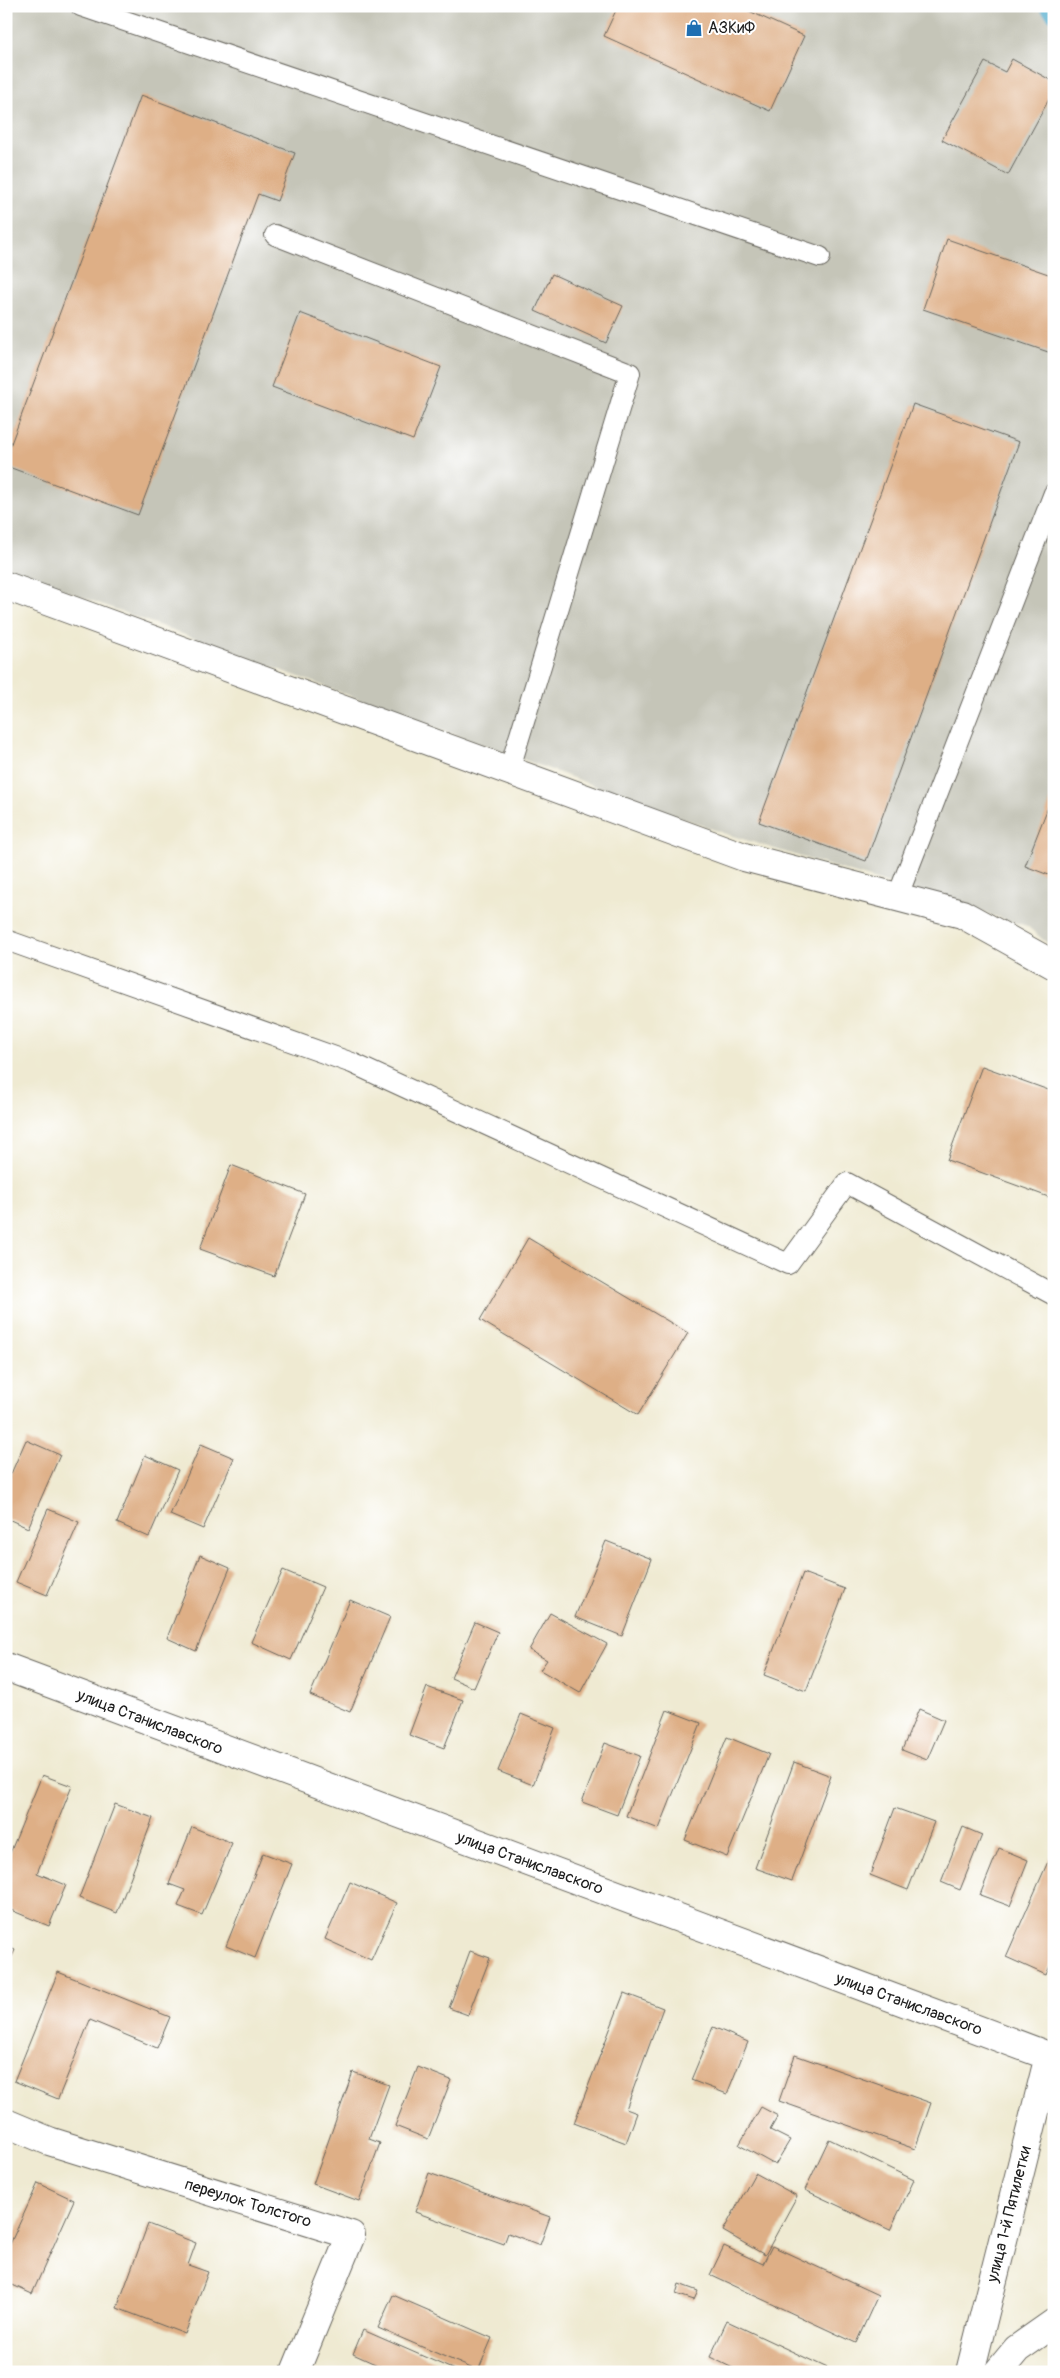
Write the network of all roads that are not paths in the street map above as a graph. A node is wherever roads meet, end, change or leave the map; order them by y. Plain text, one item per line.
1 (81, 6) edge
2 (275, 234) dead end
3 (820, 257) dead end
4 (1054, 493) edge
5 (6, 586) edge
6 (510, 771) junction
7 (897, 898) junction
8 (6, 940) edge
9 (1054, 965) edge
10 (1054, 1295) edge
11 (6, 1667) edge
12 (1051, 2057) edge
13 (6, 2123) edge
14 (1054, 2323) edge
15 (295, 2372) edge
16 (970, 2372) edge
17 (998, 2372) edge

1 - 3 lane
2 - 6 lane
4 - 7 lane
5 - 6 street
6 - 7 street
7 - 9 street
8 - 10 lane
11 - 12 street, улица Станиславского
12 - 16 street, улица 1-й Пятилетки
13 - 15 street, переулок Толстого
14 - 17 street

